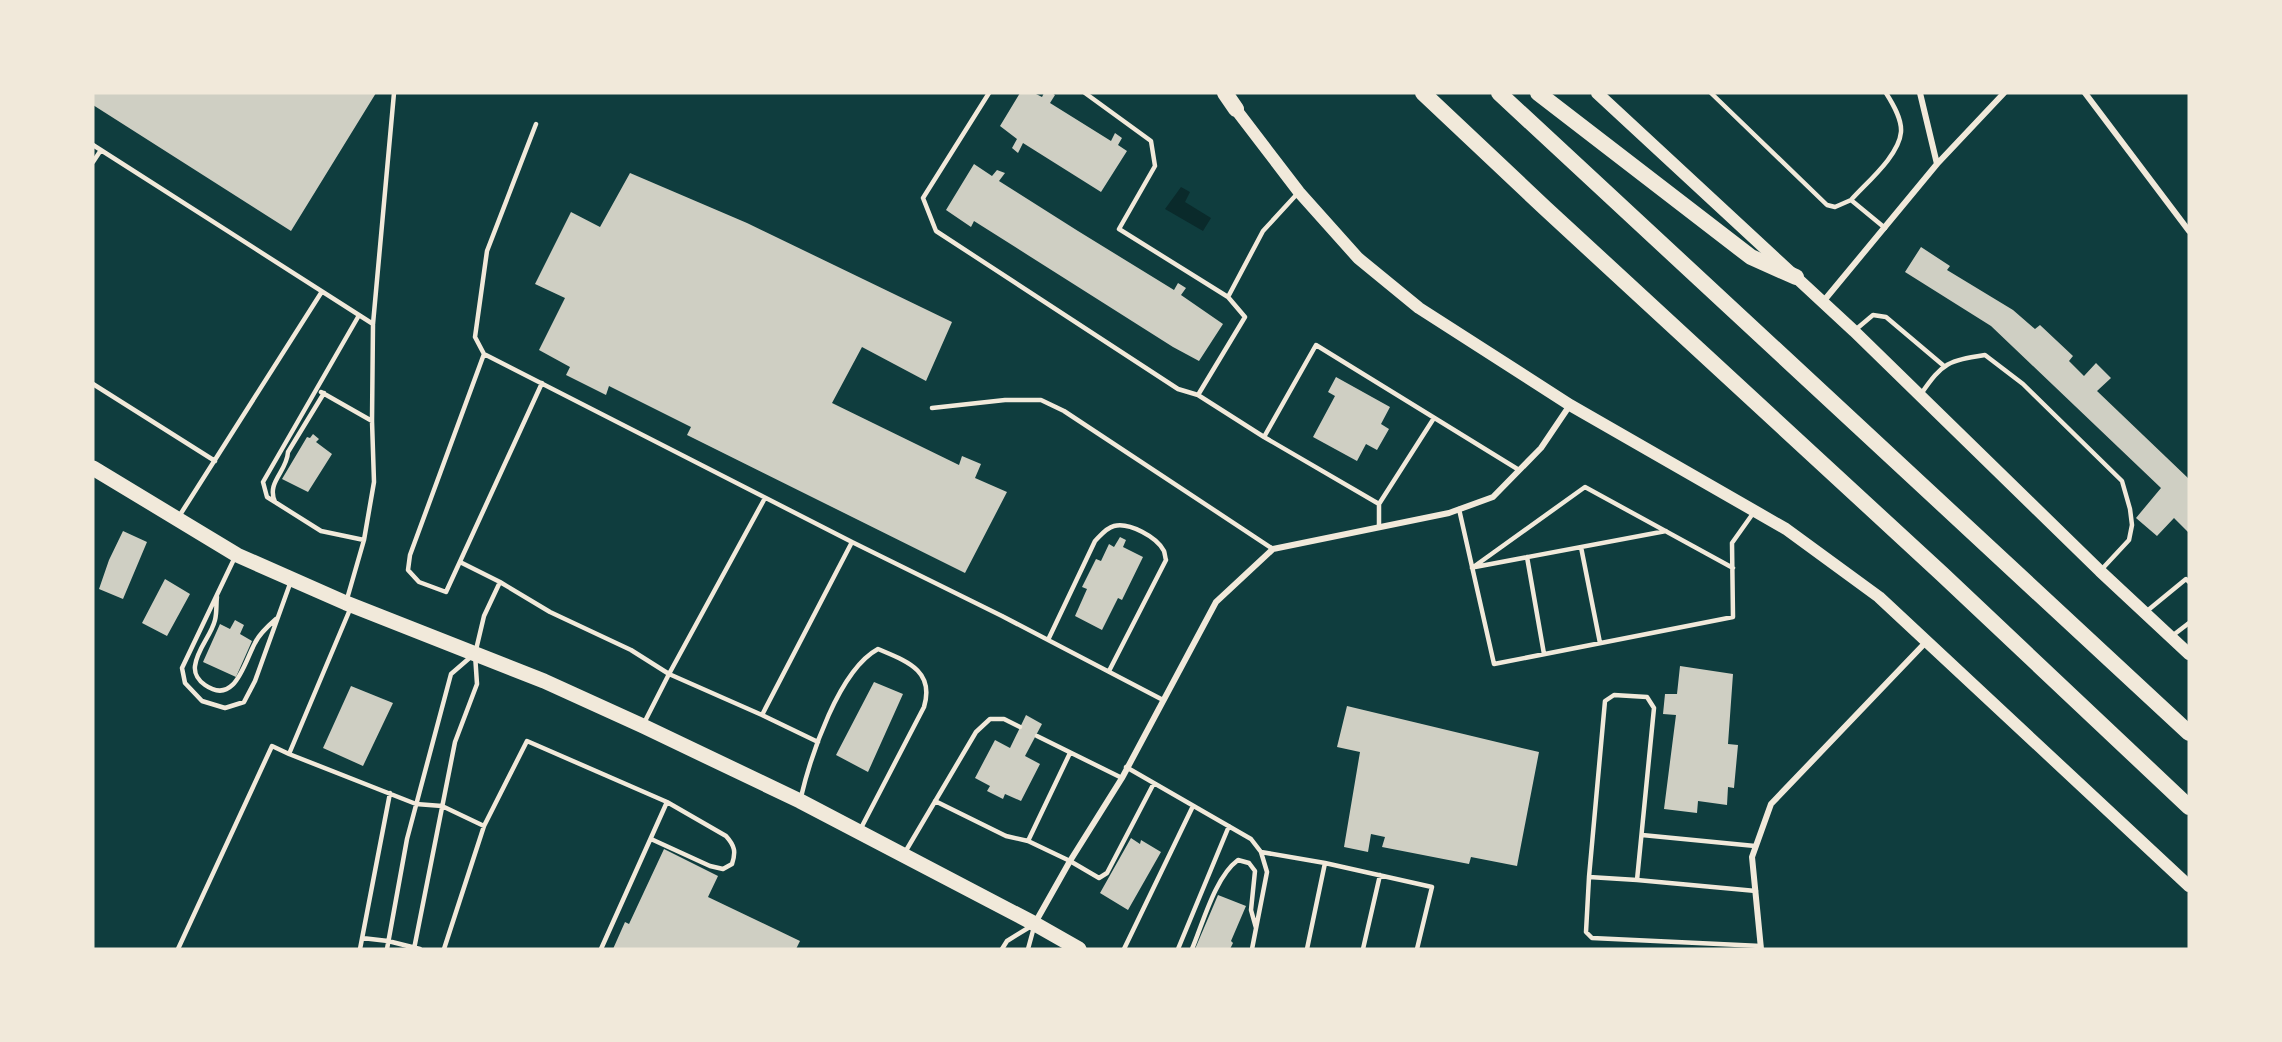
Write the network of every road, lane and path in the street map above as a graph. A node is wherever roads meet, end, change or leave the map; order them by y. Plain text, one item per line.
1 (394, 93) edge
2 (989, 93) edge
3 (1085, 93) edge
4 (1224, 93) edge
5 (1424, 93) edge
6 (1499, 93) edge
7 (1538, 93) edge
8 (1597, 93) edge
9 (1711, 93) edge
10 (1886, 93) edge
11 (1920, 93) edge
12 (2004, 93) edge
13 (2085, 93) edge
14 (1236, 109) joint
15 (536, 124) dead end
16 (93, 145) edge
17 (101, 150) junction
18 (93, 162) edge
19 (1937, 164) junction
20 (1299, 192) junction
21 (1851, 200) junction
22 (1885, 228) junction
23 (2189, 231) edge
24 (1796, 277) junction
25 (321, 292) junction
26 (1228, 297) junction
27 (1822, 303) junction
28 (358, 317) junction
29 (373, 324) junction
30 (1854, 331) junction
31 (484, 354) junction
32 (1944, 366) junction
33 (542, 383) junction
34 (93, 384) edge
35 (316, 389) junction
36 (324, 393) junction
37 (1198, 395) junction
38 (1920, 396) junction
39 (1570, 405) junction
40 (932, 408) dead end
41 (1434, 418) junction
42 (372, 421) junction
43 (1264, 437) junction
44 (214, 461) junction
45 (93, 468) edge
46 (1519, 470) junction
47 (765, 498) junction
48 (276, 503) junction
49 (1379, 504) junction
50 (1459, 509) junction
51 (1755, 511) junction
52 (177, 520) junction
53 (1379, 526) junction
54 (1666, 531) junction
55 (364, 540) junction
56 (852, 542) junction
57 (1581, 548) junction
58 (1273, 549) junction
59 (237, 555) junction
60 (1527, 557) junction
61 (460, 562) junction
62 (1472, 568) junction
63 (1733, 568) junction
64 (2100, 571) junction
65 (292, 579) junction
66 (500, 582) junction
67 (2189, 582) edge
68 (217, 594) junction
69 (349, 604) junction
70 (2145, 613) junction
71 (276, 619) junction
72 (2189, 623) edge
73 (2171, 637) junction
74 (1048, 640) junction
75 (1927, 641) junction
76 (1600, 643) junction
77 (475, 654) junction
78 (1544, 654) junction
79 (2189, 654) edge
80 (1108, 671) junction
81 (669, 674) junction
82 (1163, 700) junction
83 (762, 716) junction
84 (643, 726) junction
85 (1020, 727) dead end
86 (2189, 733) edge
87 (1037, 736) dead end
88 (818, 742) junction
89 (1070, 753) junction
90 (289, 754) junction
91 (1126, 767) junction
92 (1122, 778) junction
93 (1154, 783) junction
94 (390, 793) junction
95 (800, 801) junction
96 (935, 801) junction
97 (668, 802) junction
98 (416, 804) junction
99 (442, 806) junction
100 (1193, 806) junction
101 (2189, 807) edge
102 (484, 826) junction
103 (1229, 826) junction
104 (858, 832) junction
105 (1642, 835) junction
106 (651, 839) junction
107 (1028, 841) junction
108 (1755, 846) junction
109 (1261, 852) junction
110 (903, 856) junction
111 (1070, 861) junction
112 (1324, 863) junction
113 (1380, 875) junction
114 (1589, 877) junction
115 (1637, 880) junction
116 (2189, 886) edge
117 (1756, 891) junction
118 (1035, 924) junction
119 (1256, 931) junction
120 (362, 938) junction
121 (388, 941) junction
122 (416, 948) edge
123 (1761, 948) edge
124 (178, 949) edge
125 (360, 949) edge
126 (387, 949) edge
127 (444, 949) edge
128 (601, 949) edge
129 (1002, 949) edge
130 (1028, 949) edge
131 (1079, 949) edge
132 (1124, 949) edge
133 (1178, 949) edge
134 (1192, 949) edge
135 (1252, 949) edge
136 (1307, 949) edge
137 (1363, 949) edge
138 (1417, 949) edge

1 - 29 lane
2 - 37 lane
3 - 26 lane
4 - 14 highway
5 - 101 highway
6 - 86 highway
7 - 24 highway
8 - 24 main road
9 - 21 lane
10 - 21 lane
11 - 19 street
12 - 19 street
13 - 23 street
14 - 20 main road
15 - 31 lane
16 - 17 lane
17 - 18 lane
17 - 25 lane
19 - 22 street
20 - 26 lane
20 - 39 main road
21 - 22 lane
22 - 27 street
24 - 27 main road
25 - 28 lane
25 - 44 lane
26 - 37 lane
27 - 30 main road
28 - 29 lane
28 - 35 lane
29 - 42 lane
30 - 32 lane
30 - 38 main road
31 - 33 lane
31 - 61 lane
32 - 38 lane
32 - 64 lane
33 - 47 lane
33 - 61 lane
34 - 44 lane
35 - 36 lane
35 - 48 lane
36 - 42 lane
36 - 48 lane
37 - 43 lane
38 - 64 main road
39 - 46 street
39 - 51 main road
40 - 58 lane
41 - 43 lane
41 - 46 lane
41 - 49 lane
42 - 55 lane
43 - 49 lane
44 - 52 lane
45 - 52 main road
46 - 50 street
47 - 56 lane
47 - 81 lane
48 - 55 lane
49 - 53 lane
50 - 53 street
50 - 62 lane
51 - 63 lane
51 - 75 main road
52 - 59 main road
53 - 58 street
54 - 57 lane
54 - 62 lane
54 - 63 lane
55 - 69 lane
56 - 74 lane
56 - 83 lane
57 - 60 lane
57 - 76 lane
58 - 82 street
59 - 65 main road
59 - 68 lane
60 - 62 lane
60 - 78 lane
61 - 66 lane
62 - 78 lane
63 - 76 lane
64 - 70 main road
65 - 69 main road
65 - 71 lane
66 - 77 lane
66 - 81 lane
67 - 70 lane
68 - 71 lane
68 - 71 lane
69 - 77 main road
69 - 90 lane
70 - 73 main road
72 - 73 lane
73 - 79 main road
74 - 80 lane
74 - 80 lane
75 - 108 street
75 - 116 main road
76 - 78 lane
77 - 84 main road
77 - 98 lane
77 - 99 lane
80 - 82 lane
81 - 83 lane
81 - 84 lane
82 - 91 street
83 - 88 lane
84 - 95 main road
85 - 96 lane
87 - 89 lane
88 - 95 lane
88 - 104 lane
89 - 92 lane
89 - 107 lane
90 - 94 lane
90 - 124 lane
91 - 92 street
91 - 93 lane
92 - 111 street
93 - 100 lane
93 - 111 lane
94 - 98 lane
94 - 120 lane
95 - 104 main road
96 - 107 lane
96 - 110 lane
97 - 102 lane
97 - 106 lane
97 - 106 lane
98 - 99 lane
98 - 121 lane
99 - 102 lane
99 - 122 lane
100 - 103 lane
100 - 132 lane
102 - 127 lane
103 - 109 lane
103 - 133 lane
104 - 110 main road
105 - 108 lane
105 - 114 lane
105 - 115 lane
106 - 128 lane
107 - 111 lane
108 - 117 street
109 - 112 lane
109 - 119 lane
110 - 118 main road
111 - 118 street
112 - 113 lane
112 - 136 lane
113 - 137 lane
113 - 138 lane
114 - 115 lane
114 - 123 lane
115 - 117 lane
117 - 123 street
118 - 129 lane
118 - 130 lane
118 - 131 main road
119 - 134 lane
119 - 135 lane
120 - 121 lane
120 - 125 lane
121 - 122 lane
121 - 126 lane

